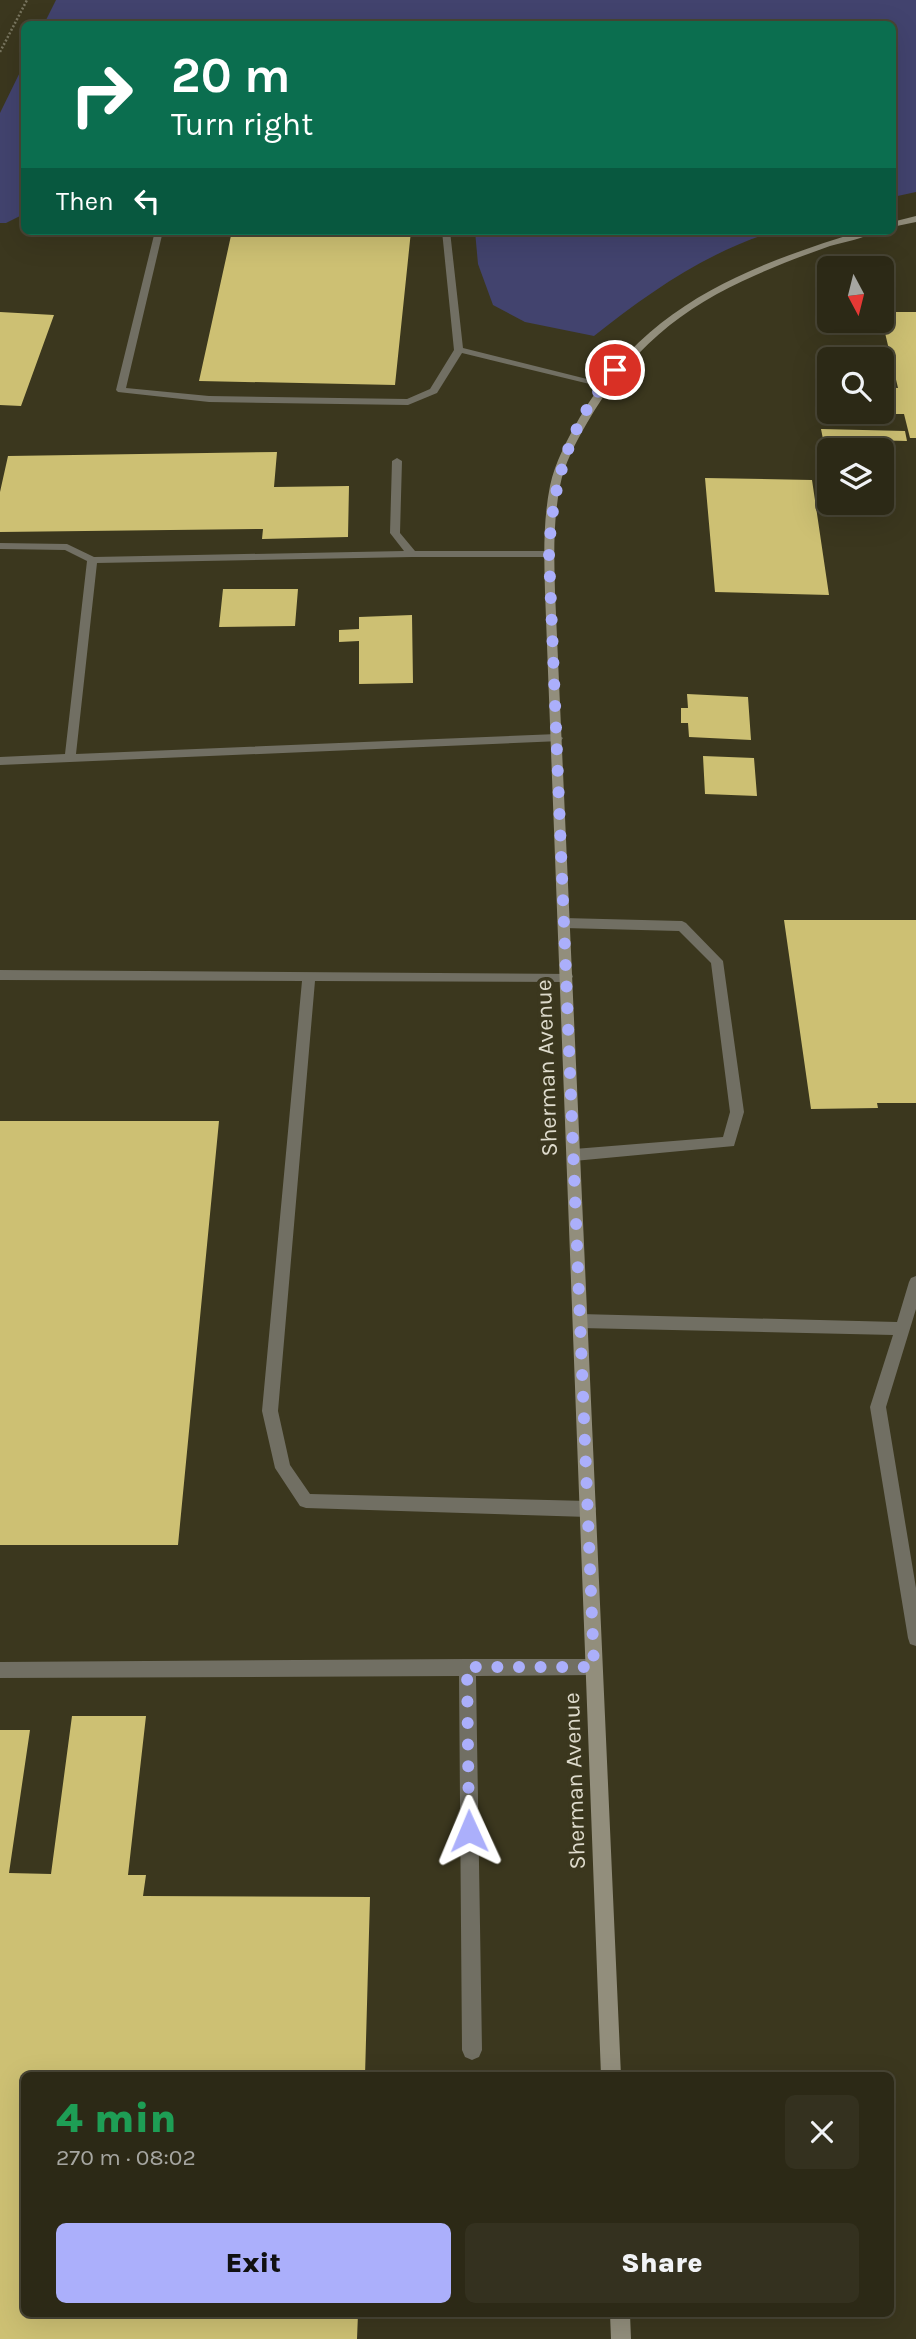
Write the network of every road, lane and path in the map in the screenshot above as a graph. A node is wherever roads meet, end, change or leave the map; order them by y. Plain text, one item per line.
1 (27, 0) edge
2 (0, 52) edge
3 (916, 219) edge
4 (896, 224) edge
5 (158, 235) edge
6 (446, 235) edge
7 (857, 235) edge
8 (459, 350) junction
9 (602, 384) junction
10 (397, 461) dead end
11 (0, 546) edge
12 (412, 554) junction
13 (549, 554) junction
14 (92, 560) junction
15 (557, 738) junction
16 (70, 758) junction
17 (0, 761) edge
18 (564, 923) junction
19 (0, 975) edge
20 (309, 976) junction
21 (567, 977) junction
22 (574, 1155) junction
23 (916, 1282) edge
24 (580, 1321) junction
25 (903, 1329) junction
26 (588, 1509) junction
27 (916, 1638) edge
28 (467, 1667) junction
29 (594, 1667) junction
30 (0, 1670) edge
31 (472, 2050) dead end
32 (611, 2072) edge
33 (620, 2317) edge
34 (621, 2339) edge

1 - 2 path
3 - 4 main road
5 - 8 lane
6 - 8 lane
7 - 9 main road, Sherman Avenue
8 - 9 lane
9 - 13 main road, Sherman Avenue
10 - 12 lane
11 - 14 lane
12 - 13 lane
12 - 14 lane
13 - 15 main road, Sherman Avenue
14 - 16 lane
15 - 16 lane
15 - 18 main road, Sherman Avenue
16 - 17 lane
18 - 21 main road, Sherman Avenue
18 - 22 lane
19 - 20 lane
20 - 21 lane
20 - 26 lane
21 - 22 main road, Sherman Avenue
22 - 24 main road, Sherman Avenue
23 - 25 lane
24 - 25 lane
24 - 26 main road, Sherman Avenue
25 - 27 lane
26 - 29 main road, Sherman Avenue
28 - 29 lane
28 - 30 lane
28 - 31 lane
29 - 32 main road, Sherman Avenue
33 - 34 main road

